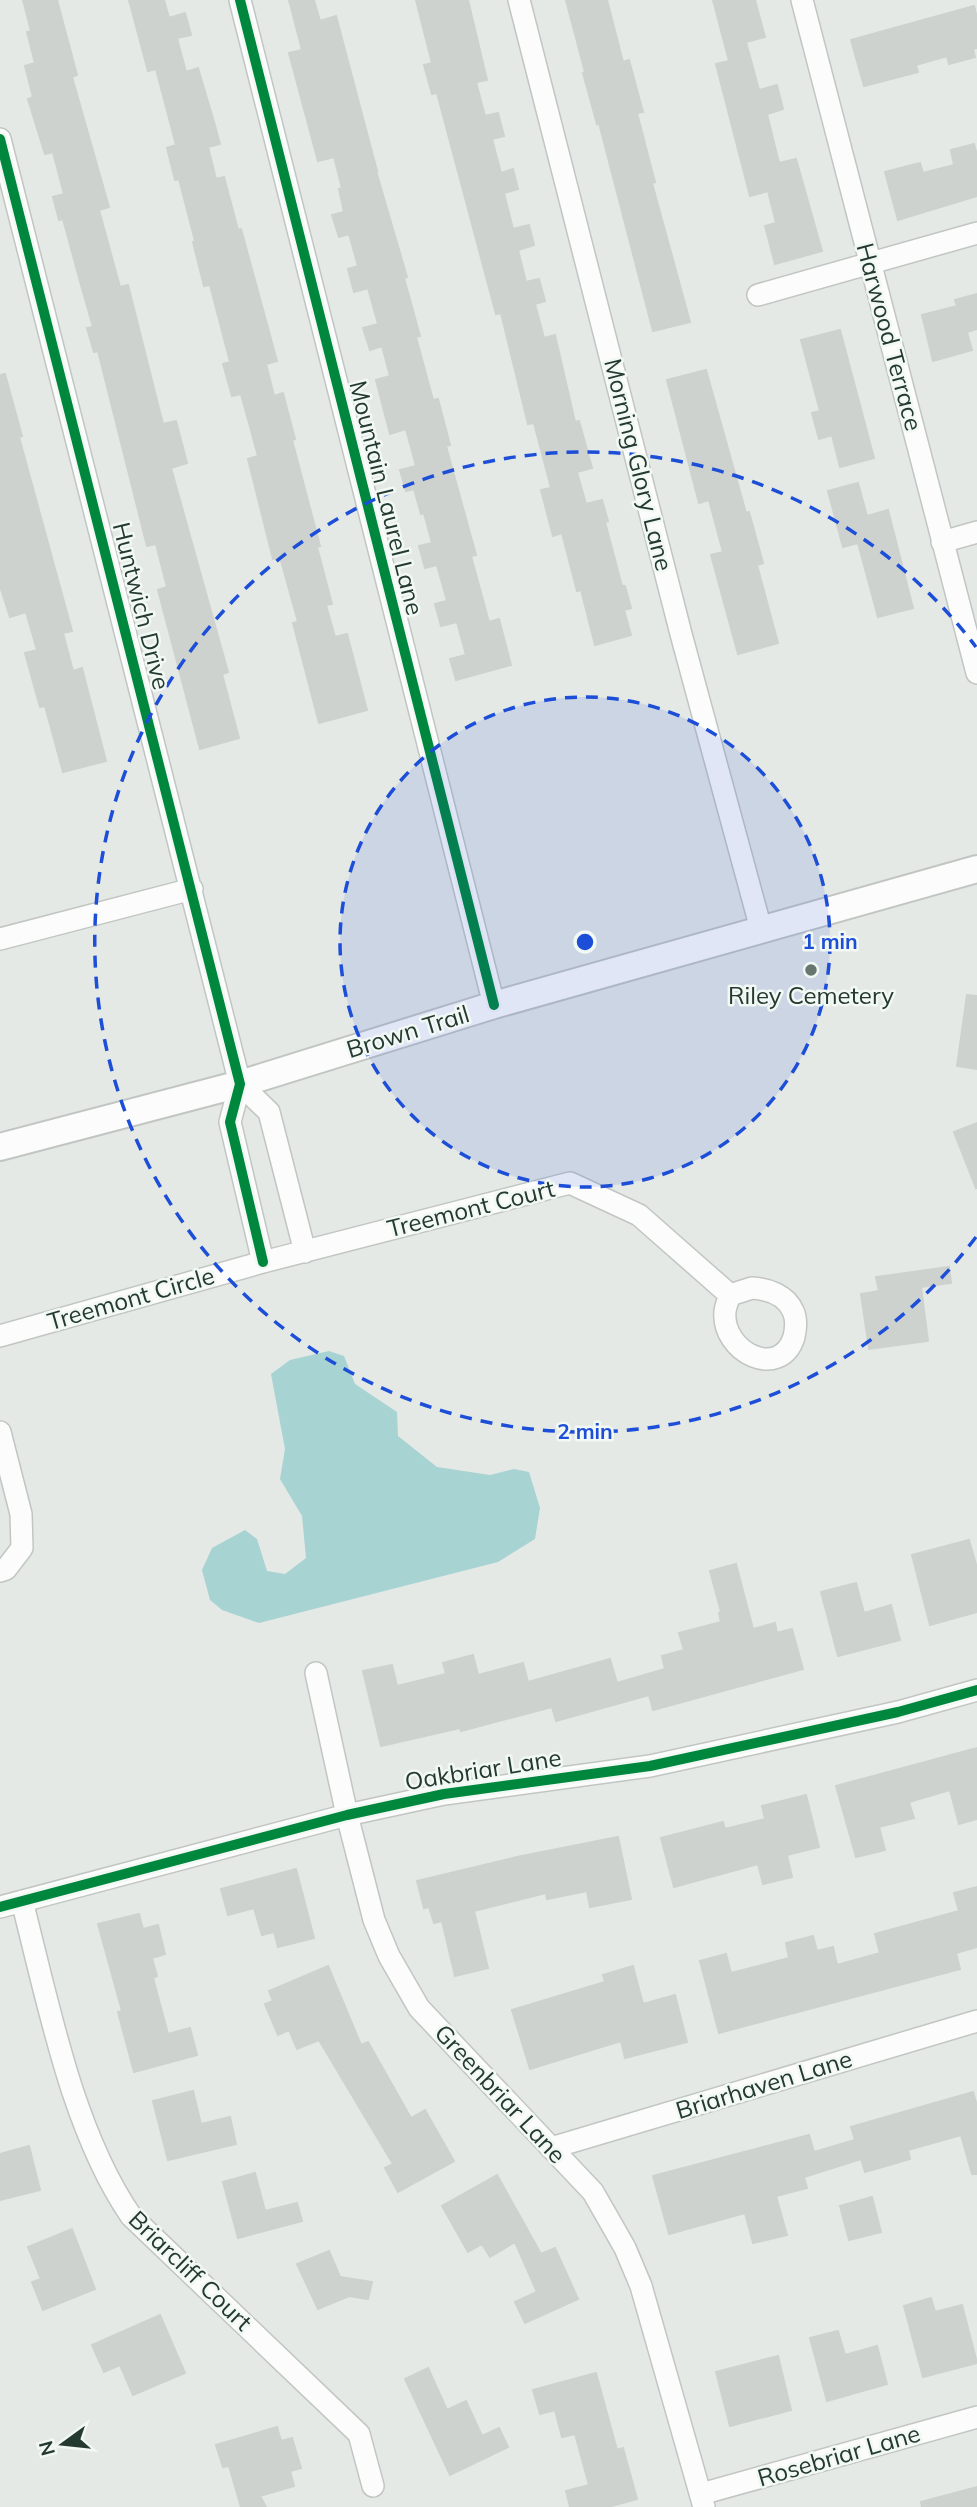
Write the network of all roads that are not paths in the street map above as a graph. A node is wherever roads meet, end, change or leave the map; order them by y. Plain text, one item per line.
1 (240, 0) edge
2 (519, 0) edge
3 (802, 0) edge
4 (0, 139) edge
5 (977, 233) edge
6 (869, 263) junction
7 (758, 295) dead end
8 (977, 532) edge
9 (942, 542) junction
10 (977, 673) edge
11 (977, 869) edge
12 (192, 889) junction
13 (761, 929) junction
14 (0, 939) edge
15 (494, 1005) junction
16 (240, 1084) junction
17 (0, 1147) edge
18 (305, 1251) junction
19 (263, 1262) junction
20 (730, 1295) dead end
21 (0, 1336) edge
22 (0, 1432) edge
23 (0, 1571) edge
24 (316, 1673) dead end
25 (977, 1690) edge
26 (347, 1815) junction
27 (22, 1901) junction
28 (0, 1907) edge
29 (977, 2021) edge
30 (551, 2148) junction
31 (977, 2417) edge
32 (373, 2486) dead end
33 (702, 2501) edge

1 - 15 street, Mountain Laurel Lane
2 - 13 street, Morning Glory Lane
3 - 6 street, Harwood Terrace
4 - 12 street, Huntwich Drive
5 - 6 street
6 - 7 street
6 - 9 street, Harwood Terrace
8 - 9 street
9 - 10 street, Harwood Terrace
11 - 13 street, Brown Trail
12 - 14 street
12 - 16 street, Huntwich Drive
13 - 15 street, Brown Trail
15 - 16 street, Brown Trail
16 - 17 street, Brown Trail
16 - 18 street
16 - 19 street
18 - 19 street, Treemont Court
18 - 20 street, Treemont Court
19 - 21 street, Treemont Circle
22 - 23 street
24 - 26 street, Greenbriar Lane
25 - 26 street, Oakbriar Lane
26 - 27 street, Oakbriar Lane
26 - 30 street, Greenbriar Lane
27 - 28 street, Oakbriar Lane
27 - 32 street, Briarcliff Court
29 - 30 street, Briarhaven Lane
30 - 33 street, Greenbriar Lane
31 - 33 street, Rosebriar Lane

